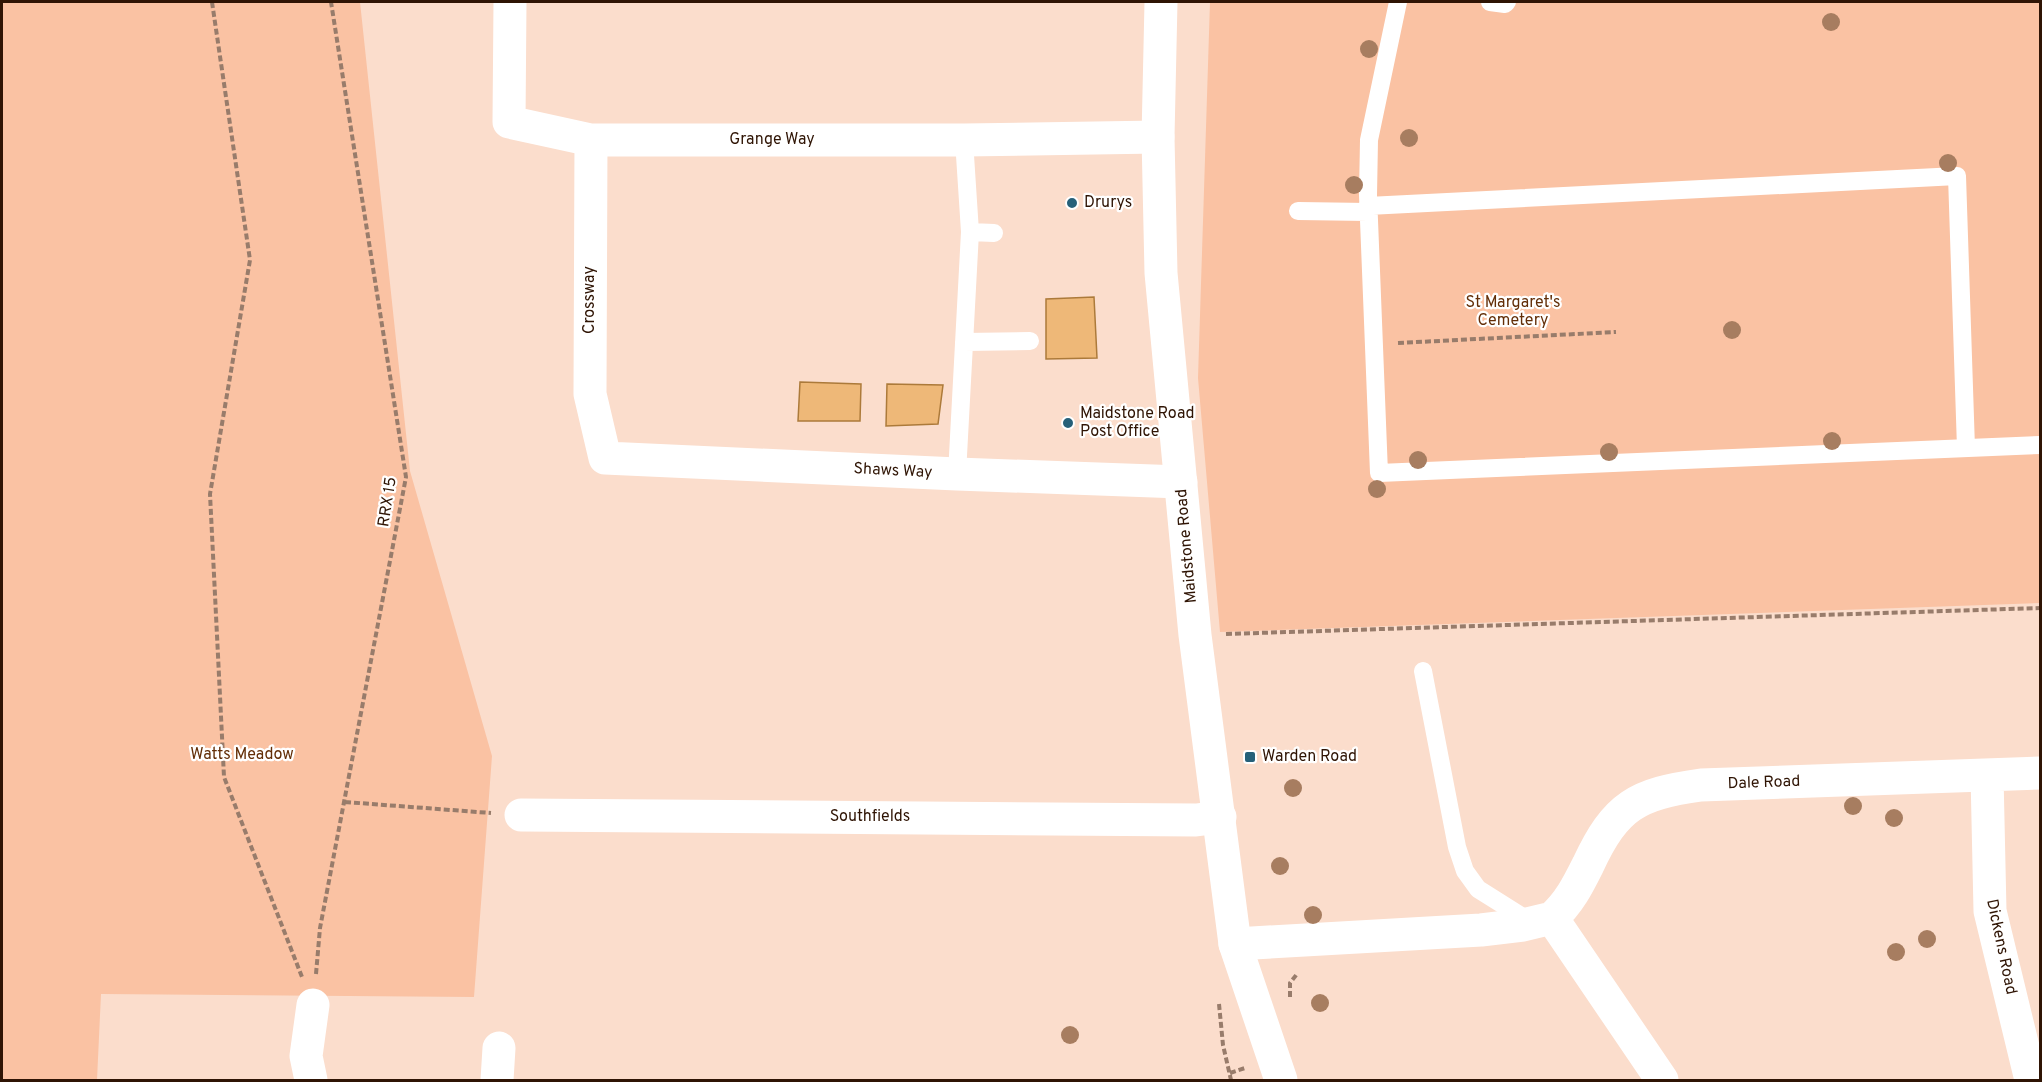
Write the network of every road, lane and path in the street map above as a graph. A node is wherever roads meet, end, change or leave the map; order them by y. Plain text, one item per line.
1 (212, 2) edge
2 (331, 2) edge
3 (510, 2) edge
4 (1161, 2) edge
5 (1398, 2) edge
6 (1490, 2) edge
7 (1507, 2) edge
8 (1158, 137) junction
9 (591, 140) junction
10 (964, 140) junction
11 (1368, 209) junction
12 (1298, 211) dead end
13 (970, 232) junction
14 (994, 233) dead end
15 (1616, 332) dead end
16 (1030, 341) dead end
17 (964, 342) junction
18 (1374, 344) junction
19 (2040, 445) edge
20 (1966, 448) junction
21 (605, 458) joint
22 (957, 474) junction
23 (1181, 482) junction
24 (2040, 608) edge
25 (1195, 635) junction
26 (1423, 671) dead end
27 (2040, 773) edge
28 (1987, 776) junction
29 (345, 802) junction
30 (521, 815) joint
31 (1220, 817) junction
32 (1552, 918) junction
33 (1235, 944) junction
34 (1299, 970) dead end
35 (1291, 1004) dead end
36 (313, 1005) junction
37 (500, 1048) dead end
38 (310, 1080) edge
39 (497, 1080) edge
40 (1281, 1080) edge
41 (1662, 1080) edge
42 (2031, 1080) edge

1 - 36 path
2 - 29 path, RRX 15
3 - 9 street, Grange Way
4 - 8 street, Maidstone Road
5 - 11 lane
6 - 7 lane
8 - 10 street, Grange Way
8 - 23 street, Maidstone Road
9 - 10 street, Grange Way
9 - 21 street, Crossway
10 - 13 lane
11 - 12 lane
11 - 18 lane
11 - 20 lane
13 - 14 lane
13 - 17 lane
15 - 18 path
16 - 17 lane
17 - 22 lane
18 - 20 lane
19 - 20 lane
21 - 22 street, Shaws Way
22 - 23 street, Shaws Way
23 - 25 street, Maidstone Road
24 - 25 path
25 - 31 street, Maidstone Road
26 - 32 lane
27 - 28 street, Dale Road
28 - 32 street, Dale Road
28 - 42 street, Dickens Road
29 - 30 path
29 - 36 path, RRX 15
30 - 31 street, Southfields
31 - 33 street, Maidstone Road
32 - 33 street
32 - 41 street
33 - 40 street, Maidstone Road
34 - 35 path
36 - 38 street
37 - 39 street

